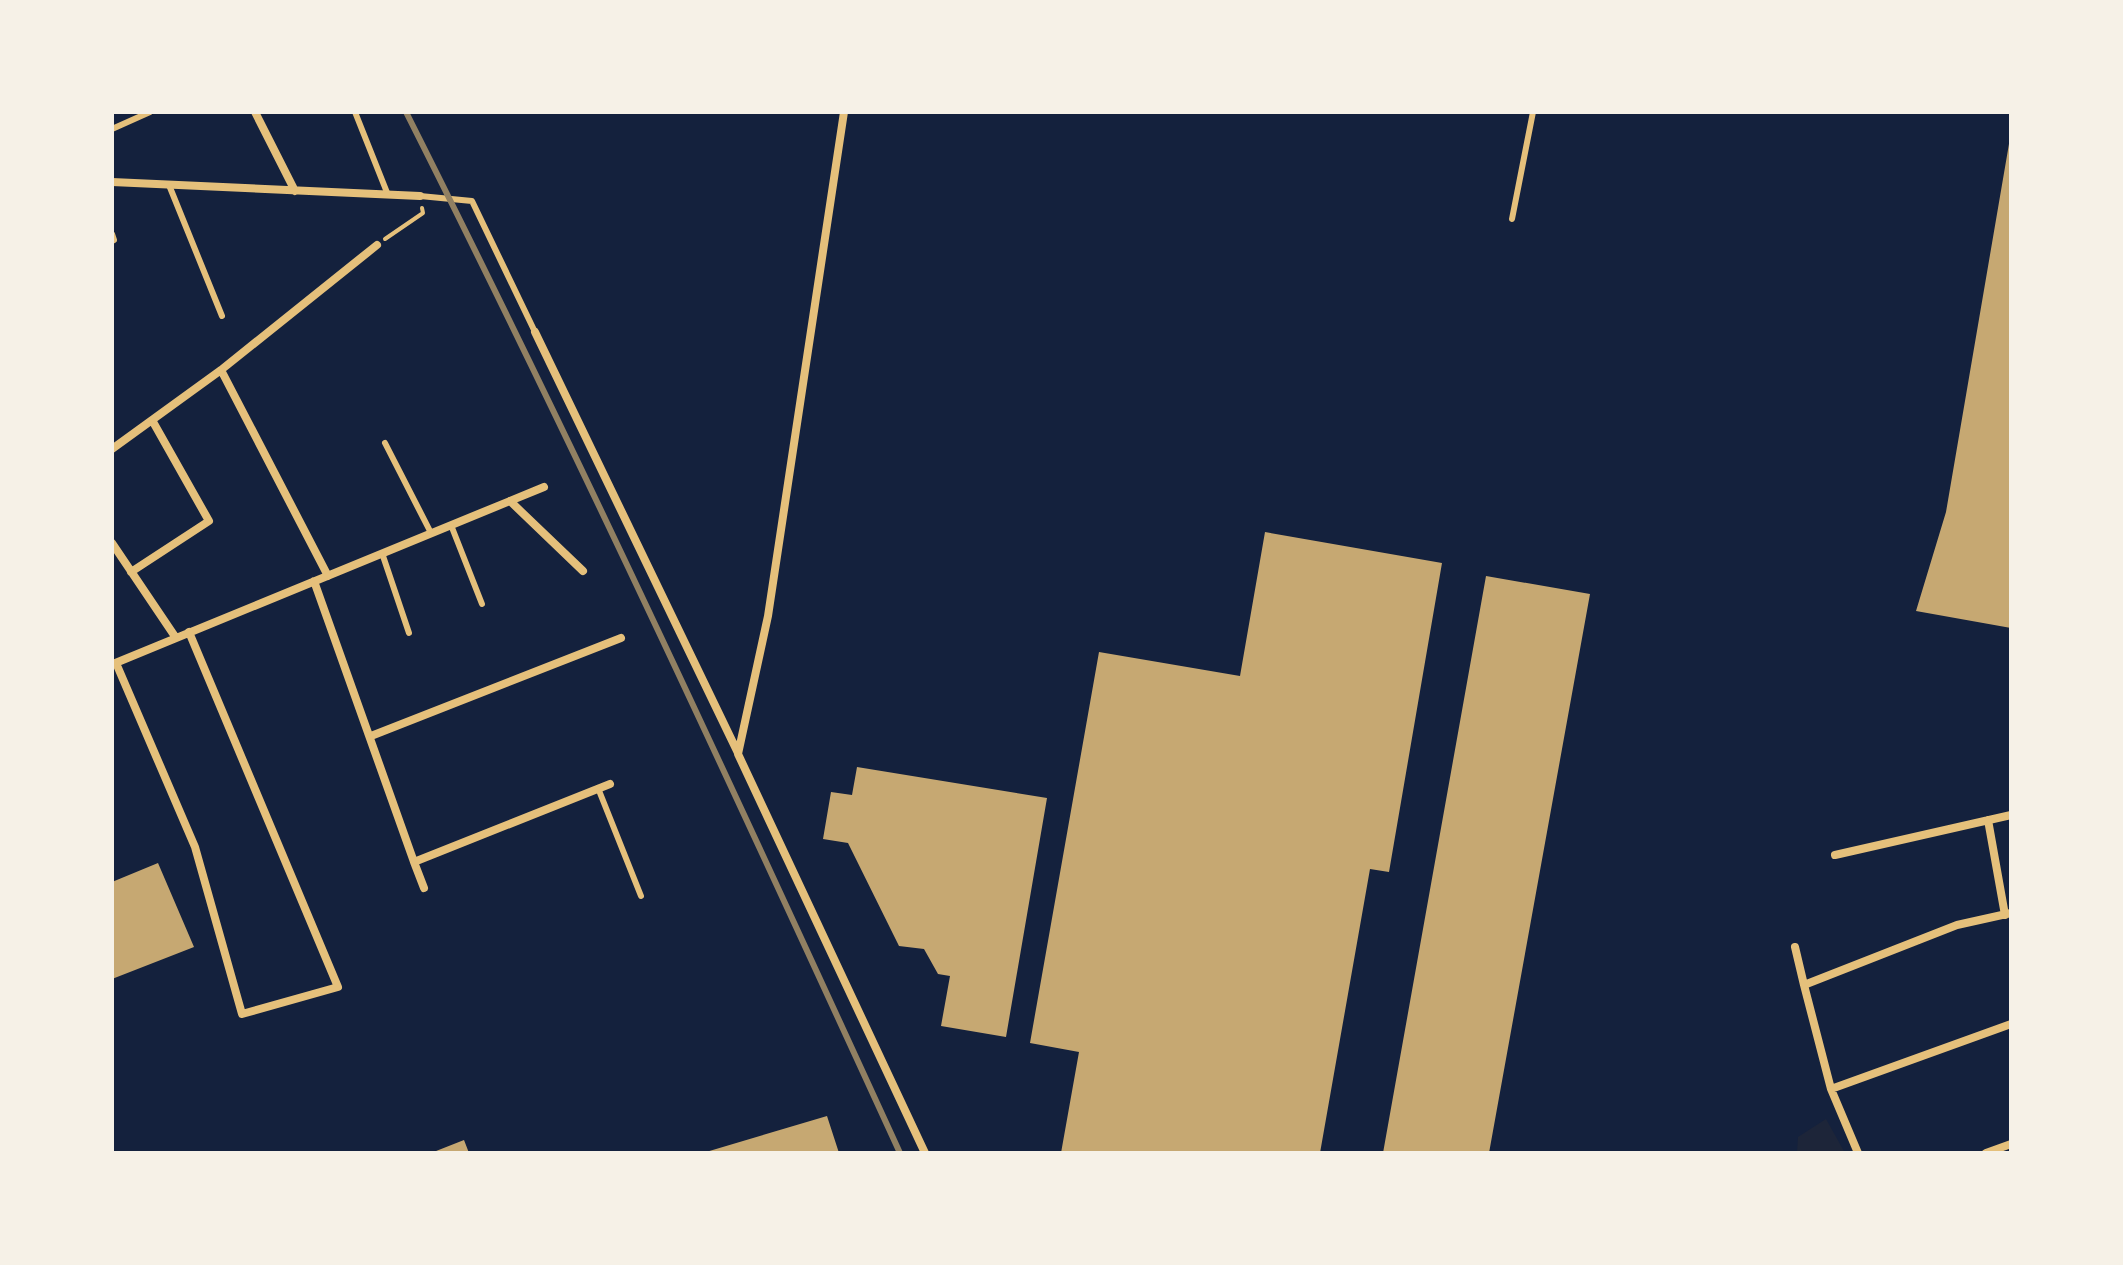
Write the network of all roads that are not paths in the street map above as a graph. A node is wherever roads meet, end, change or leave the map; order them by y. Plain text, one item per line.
1 (150, 112) edge
2 (255, 112) edge
3 (355, 112) edge
4 (844, 112) edge
5 (1533, 112) edge
6 (112, 129) edge
7 (112, 182) edge
8 (169, 185) junction
9 (295, 191) junction
10 (388, 195) junction
11 (420, 196) joint
12 (1512, 219) dead end
13 (112, 234) edge
14 (112, 241) edge
15 (377, 245) road end
16 (222, 316) dead end
17 (535, 332) joint
18 (221, 370) junction
19 (152, 420) junction
20 (385, 443) dead end
21 (112, 449) edge
22 (544, 487) dead end
23 (510, 501) junction
24 (451, 525) junction
25 (431, 533) junction
26 (112, 543) edge
27 (382, 553) junction
28 (583, 571) dead end
29 (131, 572) junction
30 (328, 576) junction
31 (314, 581) junction
32 (482, 604) dead end
33 (189, 632) junction
34 (409, 633) dead end
35 (176, 638) junction
36 (621, 638) dead end
37 (114, 663) edge
38 (371, 736) junction
39 (738, 754) junction
40 (610, 784) dead end
41 (598, 788) junction
42 (2011, 815) edge
43 (1988, 820) junction
44 (1835, 855) dead end
45 (414, 862) junction
46 (424, 888) dead end
47 (641, 896) dead end
48 (2008, 914) edge
49 (1795, 947) dead end
50 (1804, 985) junction
51 (2011, 1024) edge
52 (1831, 1089) junction
53 (2011, 1144) edge
54 (925, 1153) edge
55 (1858, 1153) edge
56 (1986, 1153) edge

1 - 6 lane
2 - 9 street
3 - 10 lane
4 - 39 street
5 - 12 lane
7 - 8 street
8 - 9 street
8 - 16 lane
9 - 10 street
10 - 11 street
11 - 17 lane
13 - 14 lane
15 - 18 street
17 - 39 street
18 - 19 street
18 - 30 street
19 - 21 street
19 - 29 street
20 - 25 lane
22 - 23 street
23 - 24 street
23 - 28 street
24 - 25 street
24 - 32 lane
25 - 27 street
26 - 29 street
27 - 30 street
27 - 34 lane
29 - 35 street
30 - 31 street
31 - 33 street
31 - 38 street
33 - 35 street
33 - 37 street
35 - 37 street
36 - 38 street
38 - 45 street
39 - 54 street
40 - 41 street
41 - 45 street
41 - 47 lane
42 - 43 street
43 - 44 street
43 - 48 street
45 - 46 street
48 - 50 street
49 - 50 street
50 - 52 street
51 - 52 street
52 - 55 street
53 - 56 street

